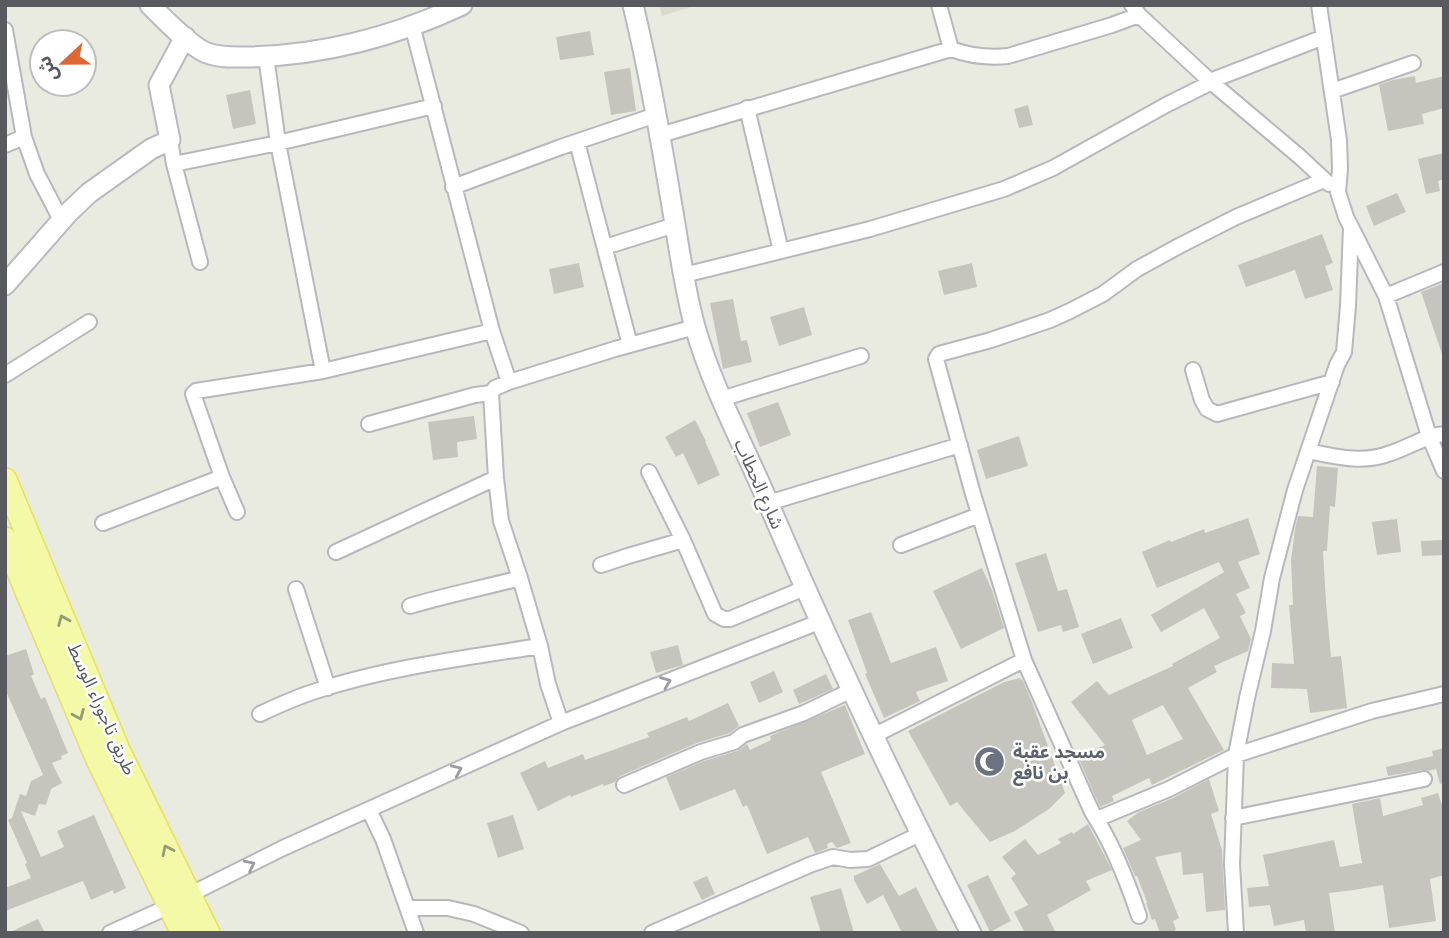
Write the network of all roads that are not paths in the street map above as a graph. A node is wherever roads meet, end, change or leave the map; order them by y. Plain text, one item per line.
1 (150, 5) edge
2 (462, 5) edge
3 (633, 5) edge
4 (939, 5) edge
5 (1319, 5) edge
6 (1135, 10) edge
7 (412, 25) junction
8 (5, 30) edge
9 (185, 37) junction
10 (1324, 37) junction
11 (951, 49) junction
12 (266, 56) junction
13 (1413, 63) dead end
14 (1210, 81) junction
15 (1332, 92) junction
16 (434, 106) junction
17 (747, 108) junction
18 (658, 125) junction
19 (24, 137) junction
20 (170, 140) junction
21 (577, 142) junction
22 (278, 144) junction
23 (5, 145) edge
24 (174, 164) junction
25 (1324, 180) junction
26 (453, 187) junction
27 (1338, 192) junction
28 (61, 220) junction
29 (676, 225) junction
30 (1351, 227) junction
31 (605, 247) junction
32 (781, 251) junction
33 (200, 262) dead end
34 (1444, 272) edge
35 (684, 275) junction
36 (5, 285) edge
37 (1386, 296) junction
38 (89, 322) dead end
39 (695, 327) junction
40 (492, 331) junction
41 (631, 345) junction
42 (861, 356) dead end
43 (1193, 370) dead end
44 (323, 371) junction
45 (5, 375) edge
46 (509, 382) junction
47 (1332, 382) junction
48 (491, 393) junction
49 (721, 399) junction
50 (369, 424) dead end
51 (1437, 435) edge
52 (960, 445) junction
53 (1308, 451) junction
54 (1444, 471) edge
55 (649, 472) dead end
56 (222, 477) junction
57 (496, 478) junction
58 (5, 480) edge
59 (768, 503) junction
60 (237, 512) dead end
61 (979, 515) junction
62 (103, 523) dead end
63 (5, 539) edge
64 (683, 540) junction
65 (901, 545) dead end
66 (336, 552) dead end
67 (601, 565) dead end
68 (520, 578) junction
69 (805, 588) junction
70 (296, 589) dead end
71 (410, 606) dead end
72 (819, 622) junction
73 (540, 646) junction
74 (1024, 660) junction
75 (328, 688) junction
76 (852, 690) junction
77 (1444, 694) edge
78 (260, 714) dead end
79 (561, 723) junction
80 (873, 736) junction
81 (1237, 755) junction
82 (1424, 779) dead end
83 (624, 785) dead end
84 (369, 810) junction
85 (1233, 818) junction
86 (1097, 819) junction
87 (920, 834) junction
88 (179, 900) junction
89 (408, 908) junction
90 (1139, 916) dead end
91 (110, 933) edge
92 (183, 933) edge
93 (208, 933) edge
94 (416, 933) edge
95 (521, 933) edge
96 (652, 933) edge
97 (971, 933) edge
98 (1236, 933) edge

1 - 9 street
2 - 7 street
3 - 18 street, شارع الحطاب
4 - 11 street
5 - 10 street
6 - 11 street
6 - 14 street
7 - 12 street
7 - 16 street
8 - 19 street
9 - 12 street
9 - 20 street
10 - 14 street
10 - 15 street
11 - 17 street
12 - 22 street
13 - 15 street
14 - 25 street
14 - 32 street
15 - 27 street
16 - 22 street
16 - 26 street
17 - 18 street
17 - 32 street
18 - 21 street
18 - 29 street, شارع الحطاب
19 - 23 street
19 - 28 street
20 - 24 street
20 - 28 street
21 - 26 street
21 - 31 street
22 - 24 street
22 - 44 street
24 - 33 street
25 - 27 street
25 - 52 street
26 - 40 street
27 - 30 street
28 - 36 street
29 - 31 street
29 - 35 street, شارع الحطاب
30 - 37 street
30 - 47 street
31 - 41 street
32 - 35 street
34 - 37 street
35 - 39 street, شارع الحطاب
37 - 51 street
38 - 45 street
39 - 41 street
39 - 49 street, شارع الحطاب
40 - 44 street
40 - 46 street
41 - 46 street
42 - 49 street
43 - 47 street
44 - 56 street
46 - 48 street
47 - 53 street
48 - 50 street
48 - 57 street
49 - 59 street, شارع الحطاب
51 - 53 street
51 - 54 street
52 - 59 street
52 - 61 street
53 - 81 street
55 - 64 street
56 - 60 street
56 - 62 street
57 - 66 street
57 - 68 street
88 -> 58 main road, طريق تاجوراء الوسط
59 - 69 street, شارع الحطاب
61 - 65 street
61 - 74 street
63 -> 88 main road
64 - 67 street
64 - 69 street
68 - 71 street
68 - 73 street
69 - 72 street, شارع الحطاب
70 - 75 street
72 - 76 street, شارع الحطاب
79 -> 72 street
73 - 75 street
73 - 79 street
74 - 80 street
74 - 86 street
75 - 78 street
76 - 80 street, شارع الحطاب
76 - 83 street
77 - 81 street
84 -> 79 street
80 - 87 street, شارع الحطاب
81 - 85 street
81 - 86 street
82 - 85 street
88 -> 84 street
84 - 89 street
85 - 98 street
86 - 90 street
87 - 96 street
87 - 97 street, شارع الحطاب
88 - 91 street
88 - 92 main road
88 - 93 main road, طريق تاجوراء الوسط
89 - 94 street
89 - 95 street

